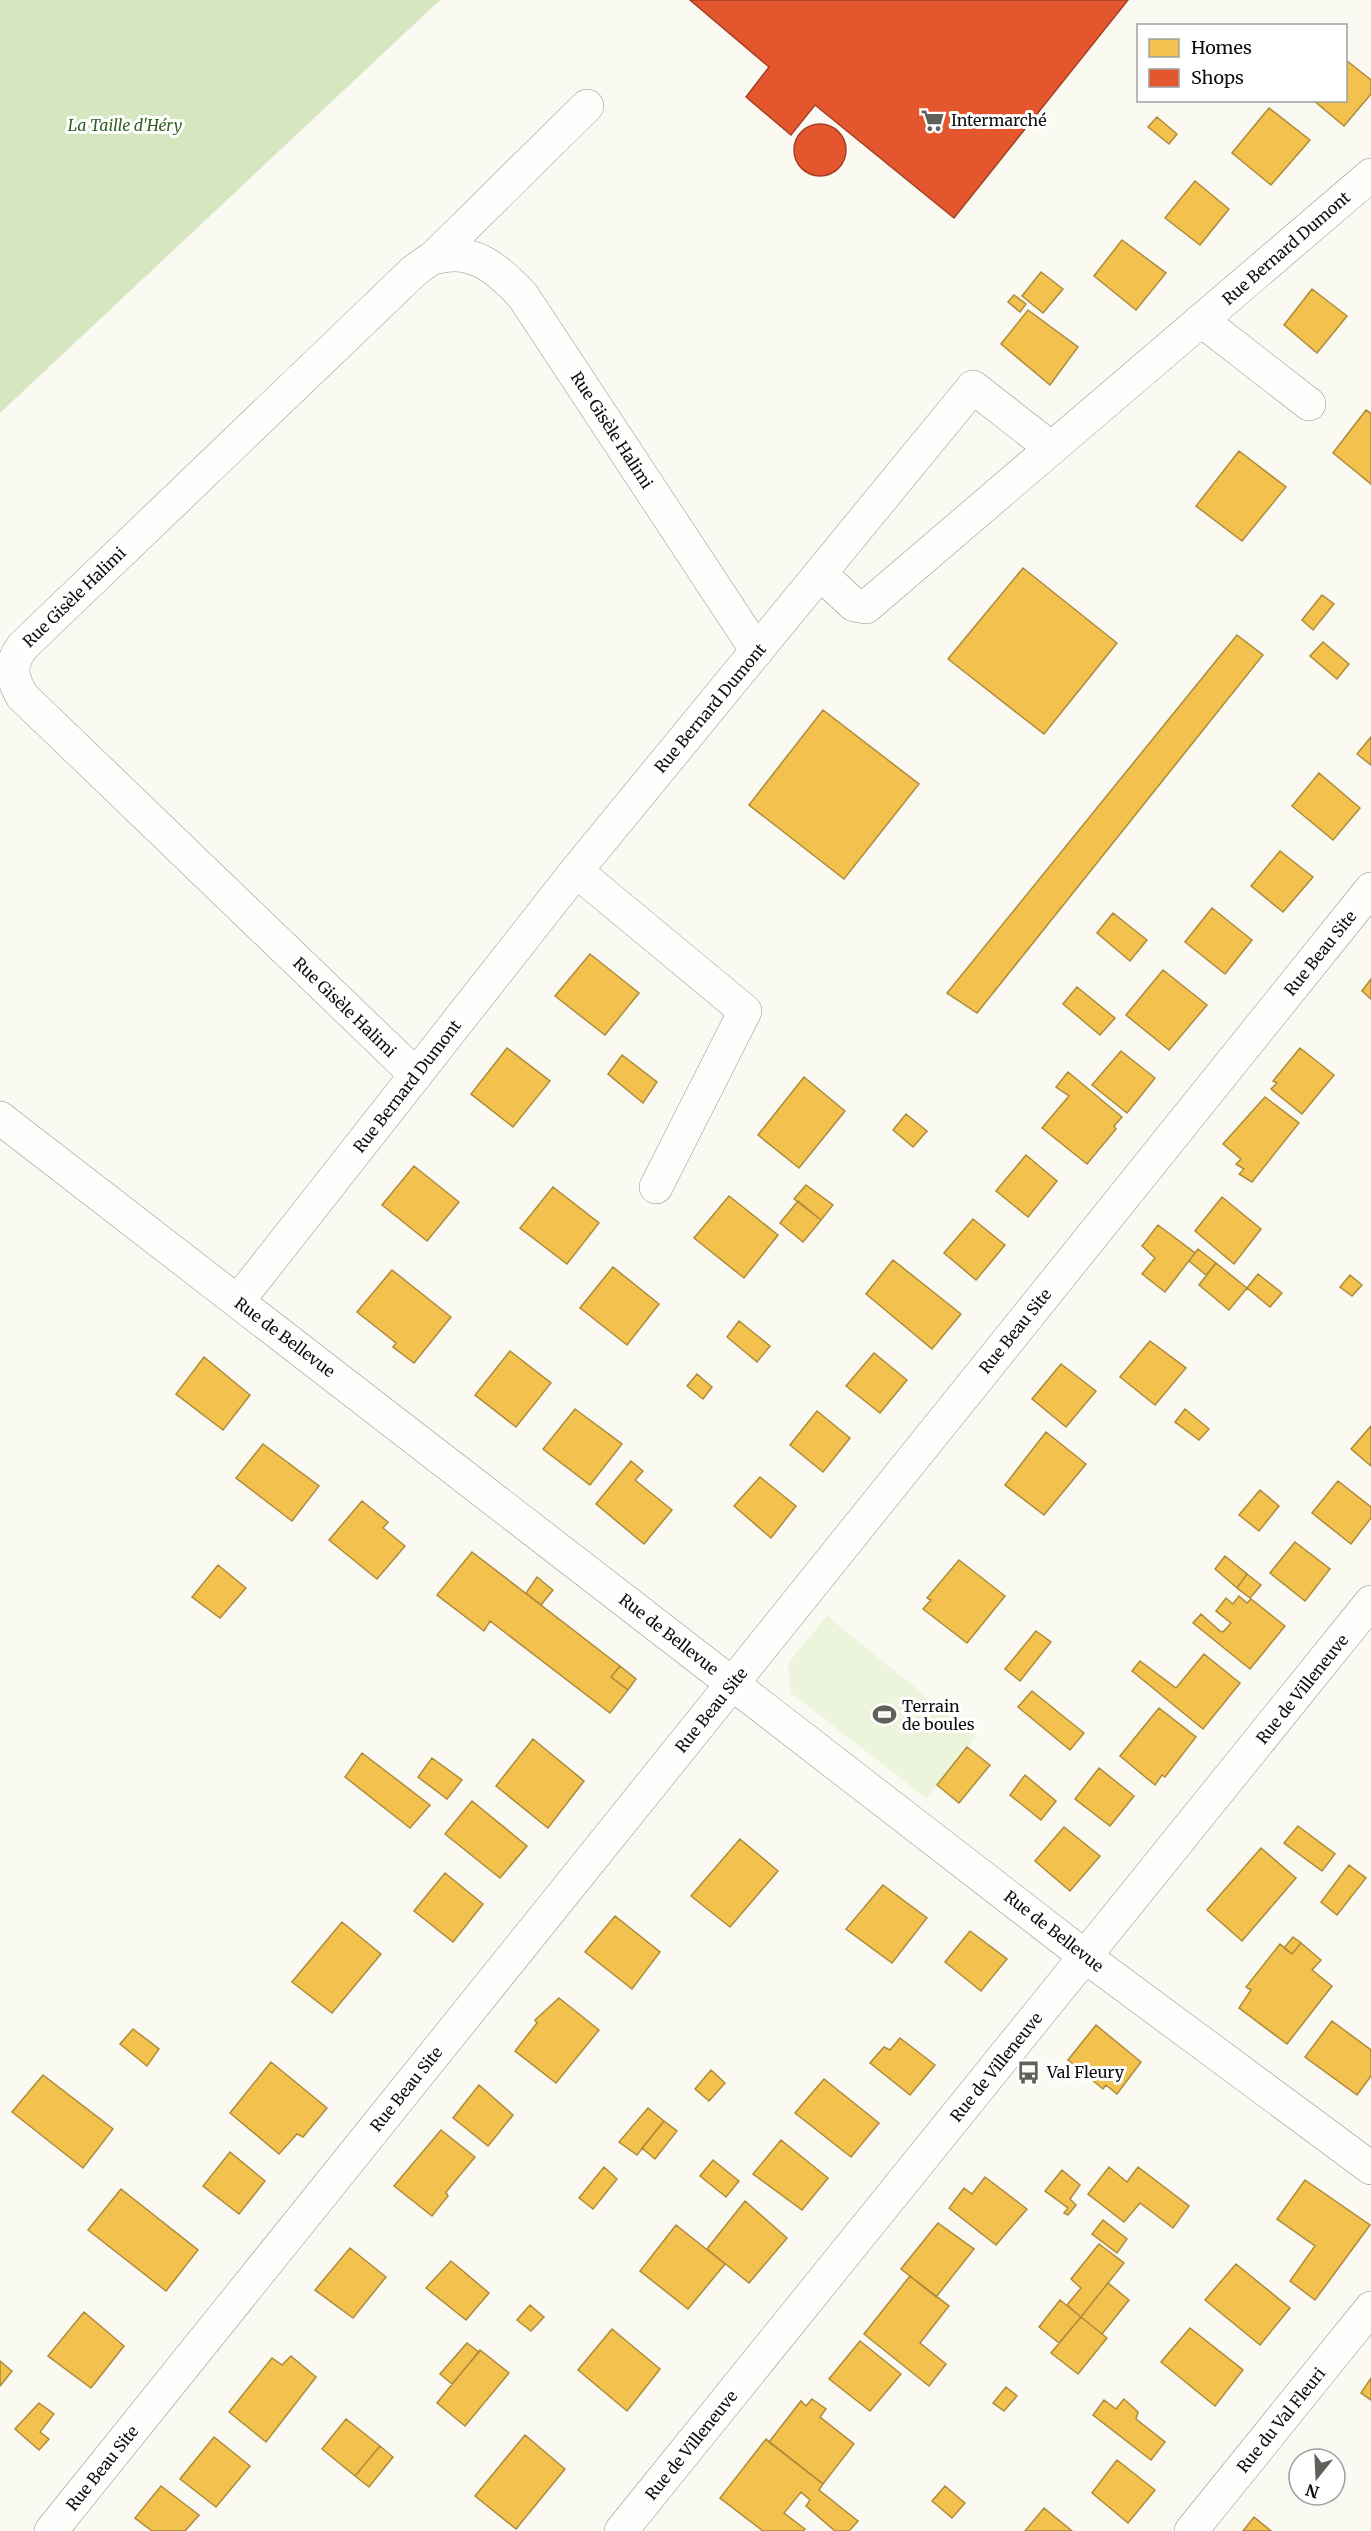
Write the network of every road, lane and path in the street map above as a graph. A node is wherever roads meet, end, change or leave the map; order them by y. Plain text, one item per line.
1 (587, 106) dead end
2 (1371, 175) edge
3 (433, 258) junction
4 (1201, 321) junction
5 (1309, 404) dead end
6 (1051, 448) junction
7 (822, 573) junction
8 (758, 651) junction
9 (576, 871) junction
10 (1371, 889) edge
11 (416, 1076) junction
12 (1, 1120) edge
13 (656, 1187) dead end
14 (238, 1301) junction
15 (1371, 1602) edge
16 (732, 1683) junction
17 (1086, 1957) junction
18 (1371, 2168) edge
19 (1371, 2308) edge
20 (51, 2531) edge
21 (621, 2531) edge
22 (1191, 2531) edge

1 - 3 street, Rue Gisèle Halimi
2 - 4 street, Rue Bernard Dumont
3 - 8 street, Rue Gisèle Halimi
3 - 11 street, Rue Gisèle Halimi
4 - 5 street
4 - 6 street, Rue Bernard Dumont
6 - 7 street, Rue Bernard Dumont
6 - 7 street, Rue Bernard Dumont
7 - 8 street, Rue Bernard Dumont
8 - 9 street, Rue Bernard Dumont
9 - 11 street, Rue Bernard Dumont
9 - 13 street
10 - 16 street, Rue Beau Site
11 - 14 street, Rue Bernard Dumont
12 - 14 street, Rue de Bellevue
14 - 16 street, Rue de Bellevue
15 - 17 street, Rue de Villeneuve
16 - 17 street, Rue de Bellevue
16 - 20 street, Rue Beau Site
17 - 18 street, Rue de Bellevue
17 - 21 street, Rue de Villeneuve
19 - 22 street, Rue du Val Fleuri

